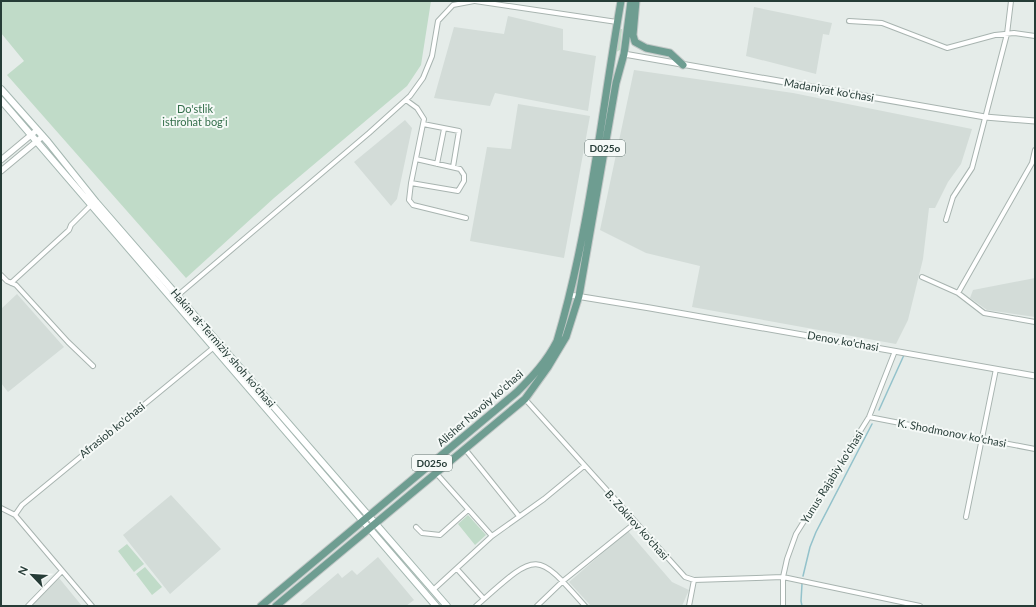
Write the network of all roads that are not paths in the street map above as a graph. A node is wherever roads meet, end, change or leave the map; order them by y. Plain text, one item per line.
1 (475, 1) edge
2 (621, 1) edge
3 (631, 1) edge
4 (636, 1) edge
5 (1011, 1) edge
6 (849, 21) dead end
7 (617, 22) junction
8 (628, 23) junction
9 (1007, 34) junction
10 (1035, 36) edge
11 (612, 53) junction
12 (624, 54) junction
13 (683, 65) junction
14 (1, 89) edge
15 (1, 100) edge
16 (406, 100) junction
17 (985, 117) junction
18 (1035, 121) edge
19 (423, 124) junction
20 (444, 129) junction
21 (34, 132) junction
22 (40, 138) junction
23 (1035, 150) edge
24 (416, 159) junction
25 (1, 160) edge
26 (437, 164) junction
27 (452, 167) junction
28 (1, 171) edge
29 (411, 183) junction
30 (92, 205) junction
31 (466, 218) dead end
32 (946, 220) dead end
33 (1, 275) edge
34 (922, 277) dead end
35 (11, 283) junction
36 (958, 293) junction
37 (570, 295) junction
38 (177, 296) junction
39 (579, 296) junction
40 (1035, 322) edge
41 (213, 348) junction
42 (895, 351) junction
43 (93, 366) dead end
44 (996, 369) junction
45 (1035, 376) edge
46 (525, 399) junction
47 (869, 417) junction
48 (982, 438) junction
49 (465, 449) junction
50 (1035, 449) edge
51 (584, 466) junction
52 (436, 473) junction
53 (1, 508) edge
54 (468, 510) junction
55 (15, 515) junction
56 (519, 516) junction
57 (369, 517) junction
58 (966, 517) dead end
59 (363, 522) junction
60 (635, 522) junction
61 (375, 524) junction
62 (416, 527) dead end
63 (369, 529) junction
64 (492, 536) junction
65 (457, 569) junction
66 (62, 571) junction
67 (784, 577) junction
68 (694, 580) junction
69 (563, 581) junction
70 (433, 590) junction
71 (484, 599) junction
72 (28, 606) edge
73 (92, 606) edge
74 (261, 606) edge
75 (276, 606) edge
76 (436, 606) edge
77 (447, 606) edge
78 (476, 606) edge
79 (537, 606) edge
80 (585, 606) edge
81 (689, 606) edge
82 (784, 606) edge
83 (920, 606) edge

1 - 7 street
1 - 16 street
2 - 7 main road, D025o
3 - 8 main road, D025o
4 - 13 main road
5 - 9 street
6 - 9 street
7 - 8 main road
7 - 11 main road, D025o
8 - 12 main road, D025o
9 - 10 street
9 - 17 street
11 - 12 main road
11 - 37 main road, D025o
12 - 13 street, Madaniyat ko'chasi
12 - 39 main road, D025o
13 - 17 street, Madaniyat ko'chasi
14 - 21 main road, Hakim at-Termiziy shoh ko'chasi
15 - 21 main road, Hakim at-Termiziy shoh ko'chasi
16 - 19 street
16 - 38 street
17 - 18 street, Madaniyat ko'chasi
17 - 32 street
19 - 20 street
19 - 24 street
20 - 26 street
20 - 27 street
21 - 22 main road, Hakim at-Termiziy shoh ko'chasi
21 - 25 street
22 - 28 street
22 - 30 main road, Hakim at-Termiziy shoh ko'chasi
22 - 38 main road, Hakim at-Termiziy shoh ko'chasi
23 - 36 street
24 - 26 street
24 - 29 street
26 - 27 street
27 - 29 street
29 - 31 street
30 - 35 street
30 - 41 main road, Hakim at-Termiziy shoh ko'chasi
33 - 35 street
34 - 36 street
35 - 43 street
36 - 40 street
37 - 39 street, Denov ko'chasi
37 - 57 main road, Alisher Navoiy ko’chasi / D025o
38 - 57 main road, Hakim at-Termiziy shoh ko'chasi
39 - 42 street, Denov ko'chasi
39 - 46 main road, Alisher Navoiy ko’chasi
41 - 55 street, Afrasiob ko'chasi
41 - 59 main road, Hakim at-Termiziy shoh ko'chasi
42 - 44 street, Denov ko'chasi
42 - 47 street, Yunus Rajabiy ko'chasi
44 - 45 street, Denov ko'chasi
44 - 48 street
46 - 49 main road, Alisher Navoiy ko’chasi
46 - 51 street, B. Zokirov ko'chasi
47 - 48 street, K. Shodmonov ko'chasi
47 - 67 street, Yunus Rajabiy ko'chasi
48 - 50 street, K. Shodmonov ko'chasi
48 - 58 street
49 - 52 main road, Alisher Navoiy ko’chasi
49 - 56 street
51 - 56 street
51 - 60 street, B. Zokirov ko'chasi
52 - 54 street
52 - 61 main road, Alisher Navoiy ko’chasi
53 - 55 street
54 - 62 street
54 - 64 street
55 - 66 street
56 - 64 street
57 - 59 main road, Alisher Navoiy ko’chasi / D025o
57 - 61 main road, Hakim at-Termiziy shoh ko'chasi
59 - 63 main road, Hakim at-Termiziy shoh ko'chasi
59 - 74 main road, Alisher Navoiy ko’chasi / D025o
60 - 68 street, B. Zokirov ko'chasi
60 - 69 street
61 - 63 main road, Alisher Navoiy ko’chasi
61 - 70 main road, Hakim at-Termiziy shoh ko'chasi
63 - 75 main road, Alisher Navoiy ko’chasi
63 - 76 main road, Hakim at-Termiziy shoh ko'chasi
64 - 65 street
65 - 70 street
65 - 71 street
66 - 72 street
66 - 73 street
67 - 68 street
67 - 82 street, Yunus Rajabiy ko'chasi
67 - 83 street
68 - 81 street
69 - 71 street
69 - 79 street
69 - 80 street
70 - 77 main road, Hakim at-Termiziy shoh ko'chasi
71 - 78 street

